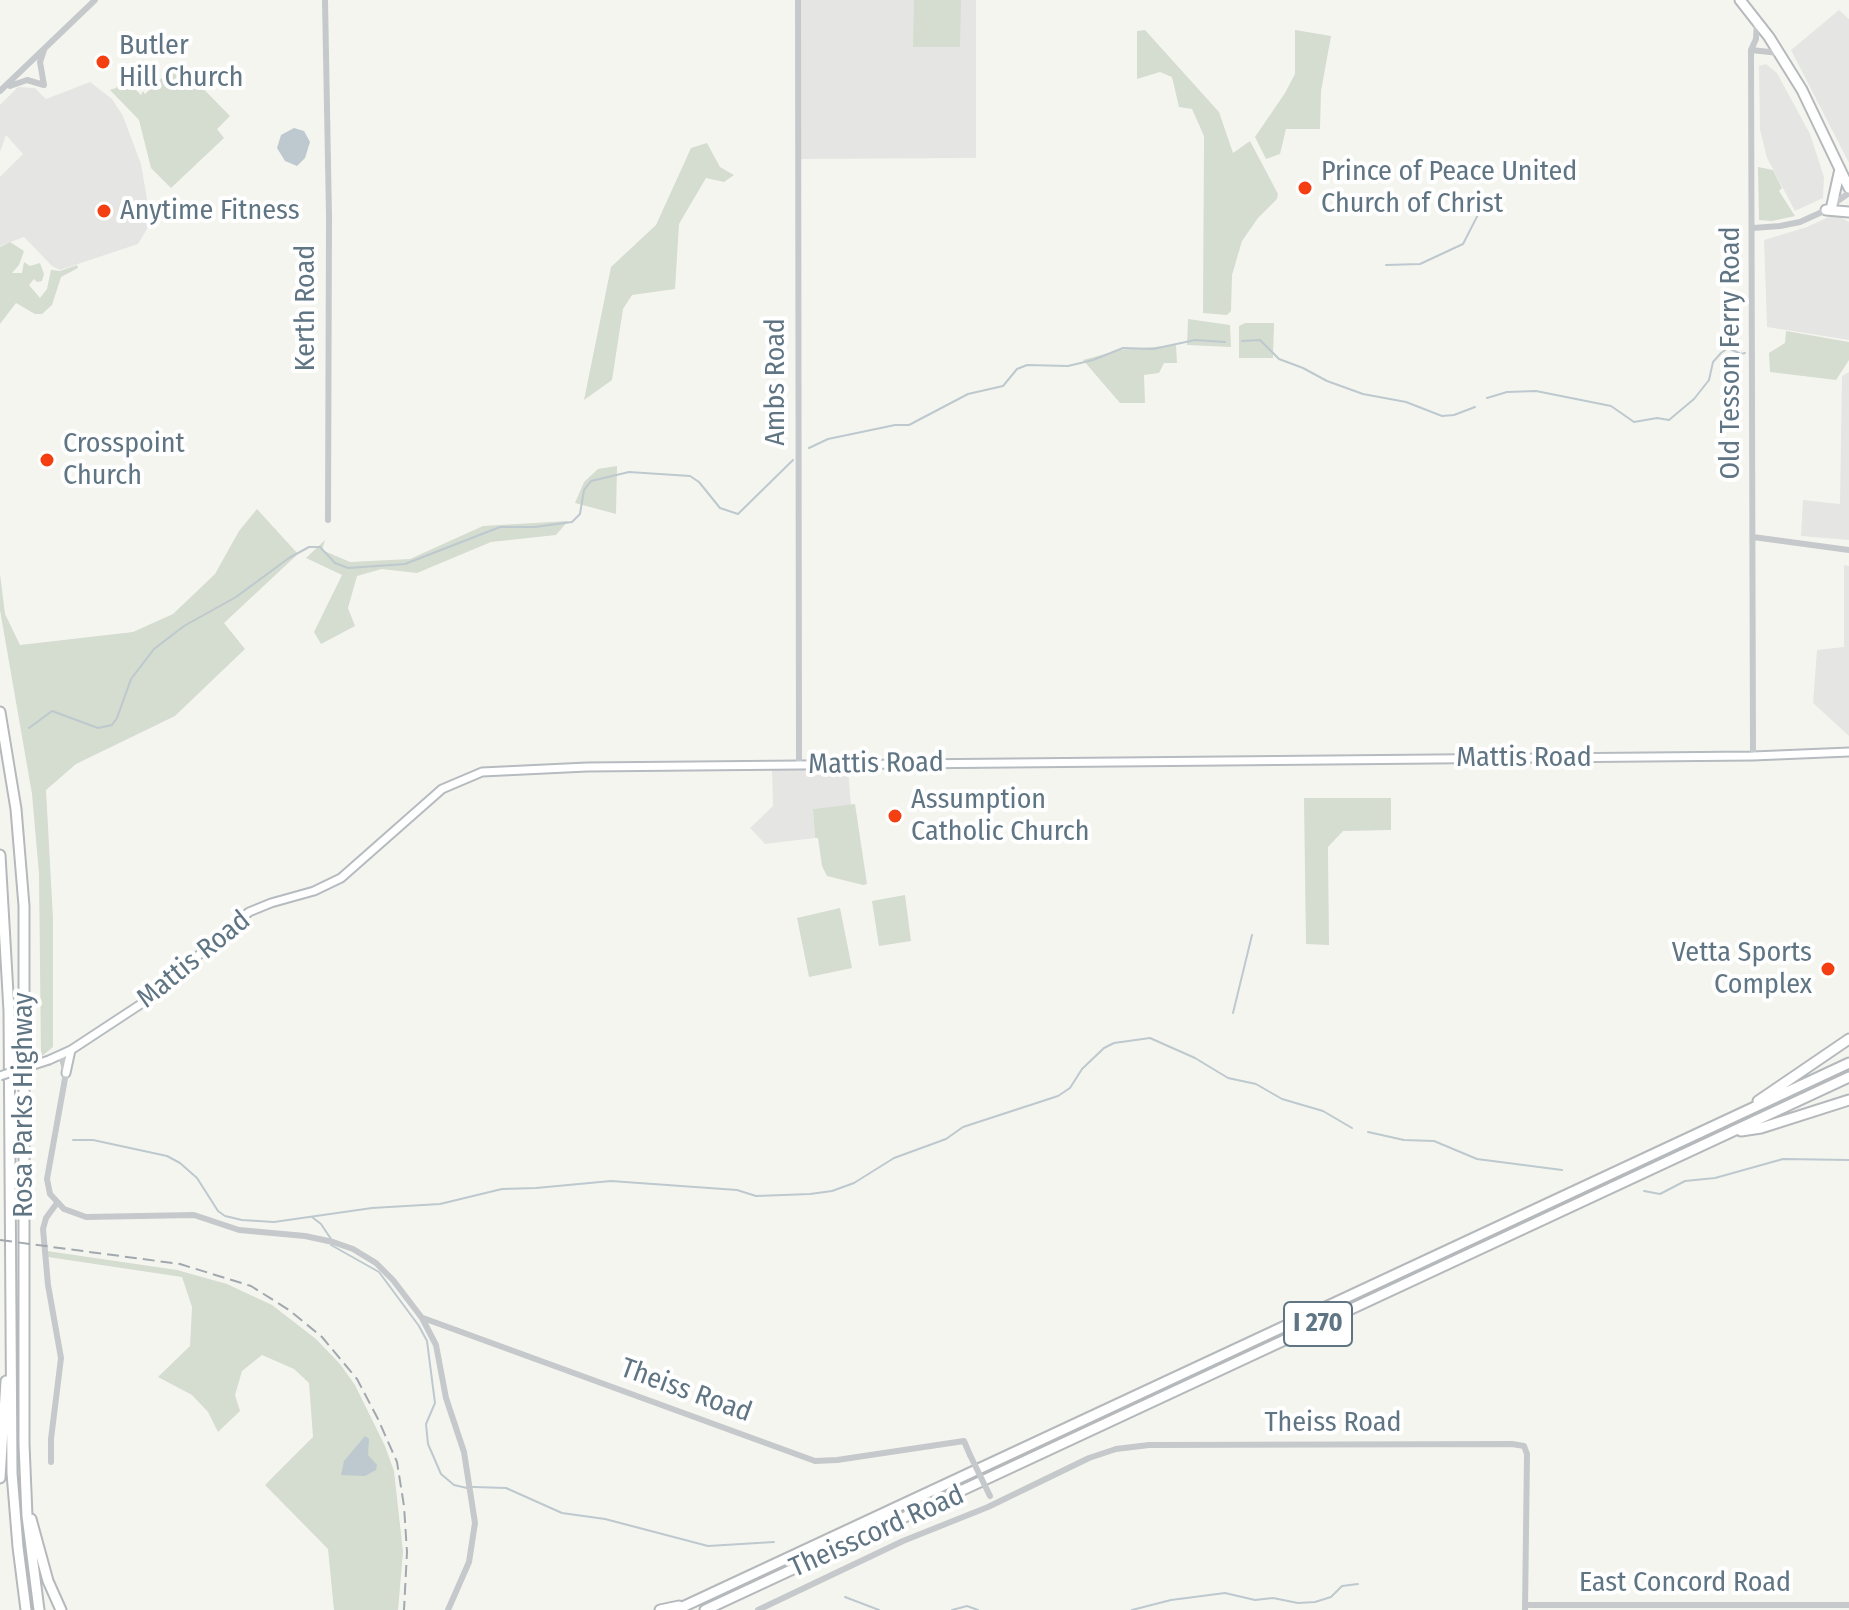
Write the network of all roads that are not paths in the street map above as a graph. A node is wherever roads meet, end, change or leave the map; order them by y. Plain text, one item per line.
1 (95, 0) edge
2 (325, 0) edge
3 (798, 0) edge
4 (1740, 0) edge
5 (1757, 21) junction
6 (44, 49) junction
7 (1751, 50) junction
8 (1780, 53) junction
9 (1, 90) edge
10 (1842, 167) edge
11 (1849, 191) edge
12 (1829, 208) junction
13 (1849, 212) edge
14 (1753, 228) junction
15 (328, 520) dead end
16 (1753, 537) junction
17 (1849, 550) edge
18 (0, 712) edge
19 (1849, 752) edge
20 (1753, 756) junction
21 (799, 765) junction
22 (0, 855) edge
23 (1849, 1039) edge
24 (71, 1050) junction
25 (61, 1055) junction
26 (1849, 1063) edge
27 (66, 1073) junction
28 (0, 1076) edge
29 (1849, 1077) edge
30 (1849, 1100) edge
31 (1739, 1115) junction
32 (1726, 1134) junction
33 (57, 1203) junction
34 (422, 1318) junction
35 (446, 1326) junction
36 (432, 1335) junction
37 (11, 1350) junction
38 (964, 1441) joint
39 (51, 1462) dead end
40 (0, 1478) edge
41 (26, 1500) junction
42 (994, 1504) junction
43 (690, 1603) junction
44 (1849, 1605) edge
45 (1526, 1608) edge
46 (26, 1610) edge
47 (39, 1610) edge
48 (61, 1610) edge
49 (448, 1610) edge
50 (660, 1610) edge
51 (676, 1610) edge
52 (706, 1610) edge
53 (758, 1610) edge

1 - 6 street
2 - 15 street, Kerth Road
3 - 21 street, Ambs Road
4 - 5 highway
5 - 7 street, Old Tesson Ferry Road
5 - 8 highway
6 - 9 street
6 - 9 street
7 - 8 street
7 - 14 street, Old Tesson Ferry Road
8 - 10 highway
10 - 11 highway
10 - 12 highway
11 - 12 street
12 - 13 highway
12 - 14 street
14 - 16 street, Old Tesson Ferry Road
16 - 17 street
16 - 20 street, Old Tesson Ferry Road
18 - 41 highway, Rosa Parks Highway
19 - 20 main road, Mattis Road
20 - 21 main road, Mattis Road
21 - 24 main road, Mattis Road
22 - 37 highway, Rosa Parks Highway
23 - 31 highway
24 - 25 main road, Mattis Road
24 - 27 main road
25 - 27 street
25 - 28 main road, Mattis Road, bridge
26 - 31 highway, I 270
27 - 33 street
29 - 32 highway, I 270
30 - 32 highway
31 - 43 highway, I 270
32 - 52 highway, I 270
33 - 34 street
33 - 39 street
34 - 35 street, Theiss Road
34 - 36 street
35 - 36 street
35 - 38 street, Theiss Road
36 - 49 street
37 - 40 highway
37 - 46 highway
38 - 42 street, Theisscord Road, bridge
41 - 47 highway
41 - 48 highway
42 - 45 street, Theiss Road
42 - 53 street, Theisscord Road
43 - 50 highway
43 - 51 highway, I 270
44 - 45 street, East Concord Road

